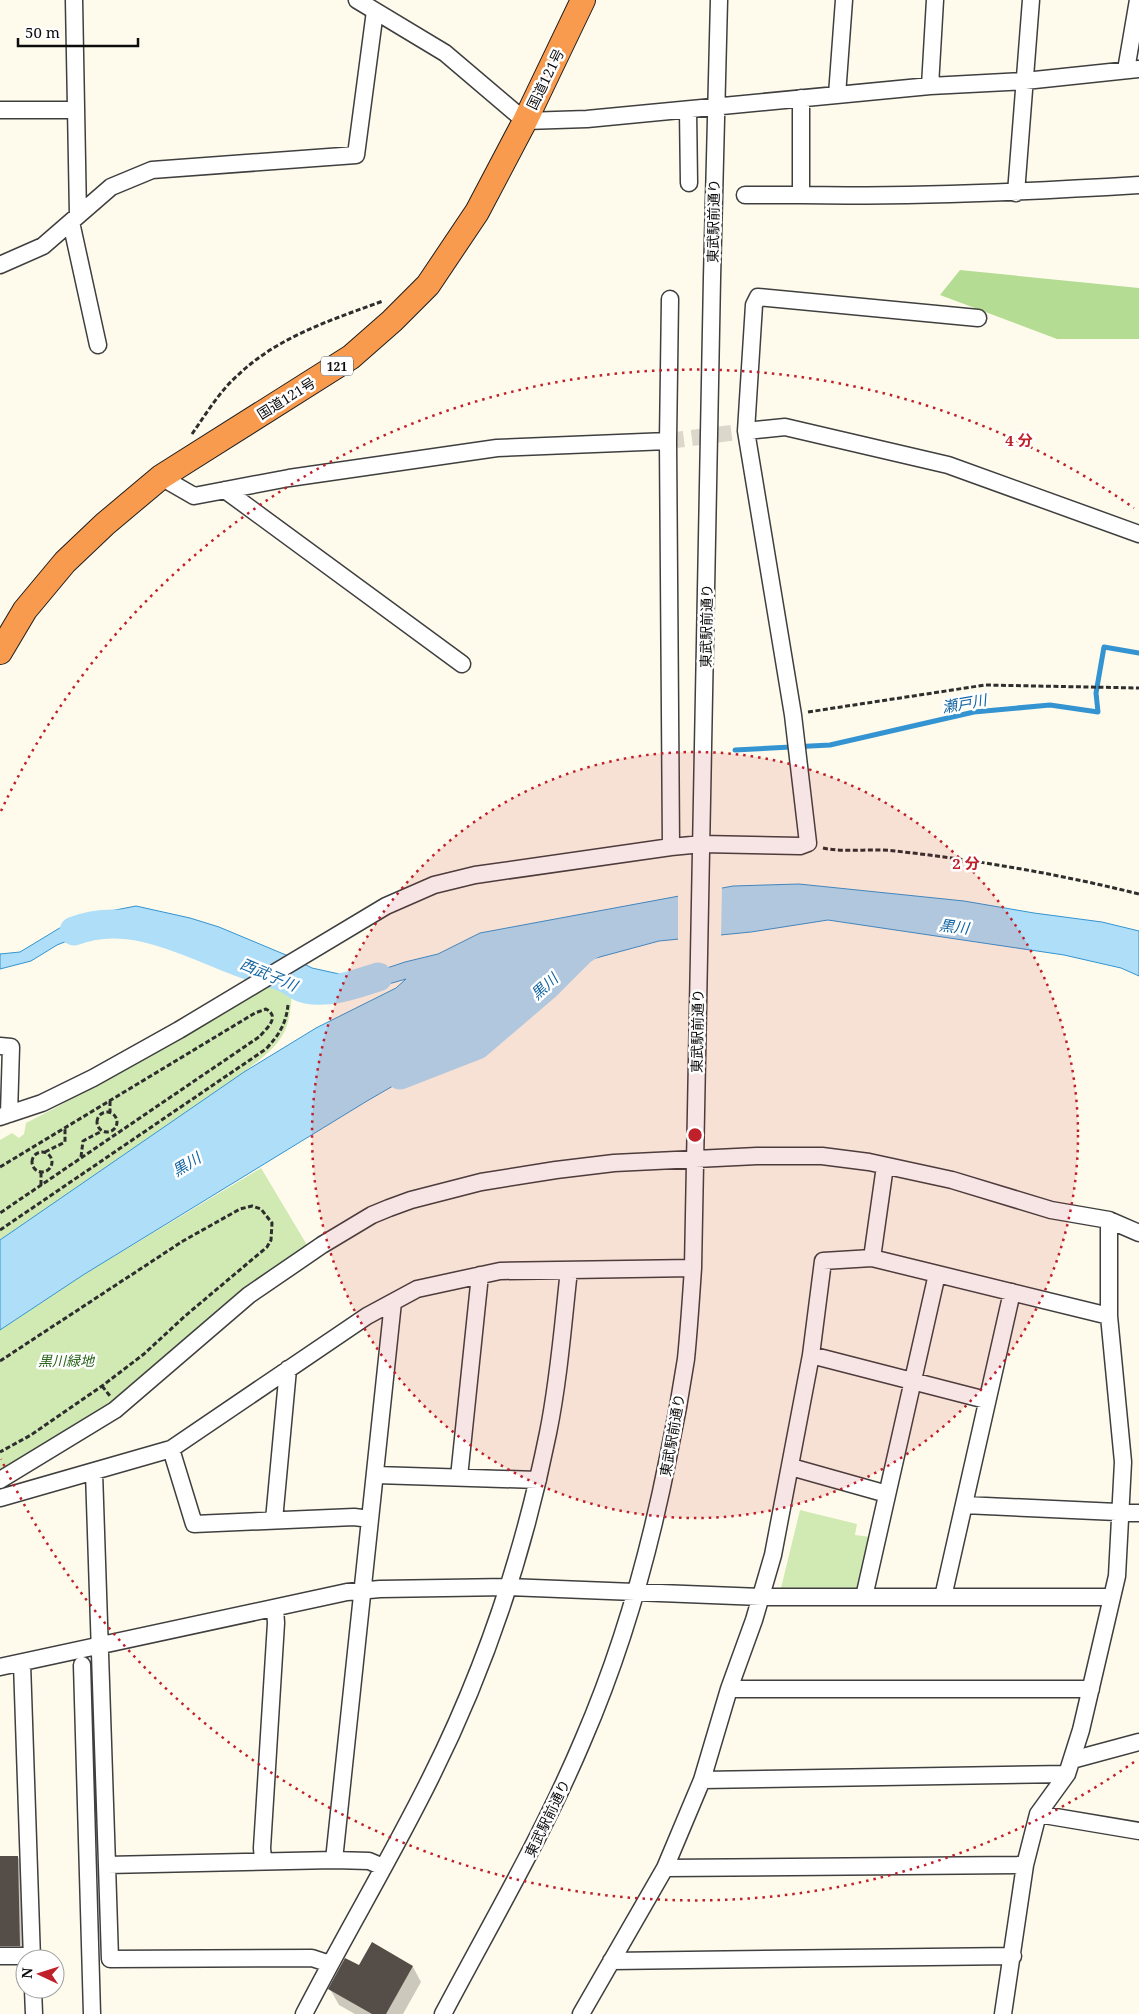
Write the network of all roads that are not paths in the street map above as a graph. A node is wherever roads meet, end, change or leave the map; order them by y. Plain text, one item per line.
1 (74, 0) edge
2 (357, 0) edge
3 (583, 0) edge
4 (719, 0) edge
5 (844, 0) edge
6 (935, 0) edge
7 (1031, 0) edge
8 (1138, 0) edge
9 (375, 11) junction
10 (1133, 69) edge
11 (1025, 81) junction
12 (930, 86) junction
13 (837, 95) junction
14 (801, 98) junction
15 (716, 107) junction
16 (0, 110) edge
17 (75, 110) junction
18 (688, 110) junction
19 (525, 121) junction
20 (689, 183) dead end
21 (1139, 185) edge
22 (1016, 193) junction
23 (745, 195) dead end
24 (801, 196) junction
25 (75, 218) junction
26 (0, 264) edge
27 (670, 299) dead end
28 (978, 318) dead end
29 (98, 345) dead end
30 (746, 431) junction
31 (668, 441) junction
32 (161, 477) junction
33 (226, 490) junction
34 (1139, 534) edge
35 (0, 652) edge
36 (462, 664) dead end
37 (671, 847) junction
38 (701, 851) junction
39 (0, 1046) edge
40 (5, 1116) edge
41 (695, 1153) junction
42 (884, 1166) junction
43 (1108, 1220) junction
44 (1139, 1233) edge
45 (872, 1258) junction
46 (693, 1268) junction
47 (569, 1270) junction
48 (937, 1274) junction
49 (480, 1275) junction
50 (1012, 1292) junction
51 (393, 1302) junction
52 (1109, 1316) junction
53 (810, 1355) junction
54 (288, 1369) junction
55 (912, 1381) junction
56 (986, 1400) junction
57 (171, 1449) junction
58 (791, 1467) junction
59 (94, 1472) junction
60 (376, 1475) junction
61 (459, 1476) junction
62 (0, 1480) edge
63 (538, 1480) junction
64 (887, 1494) junction
65 (0, 1498) edge
66 (964, 1505) junction
67 (1121, 1511) junction
68 (1139, 1513) edge
69 (370, 1519) junction
70 (274, 1520) junction
71 (508, 1587) junction
72 (363, 1590) junction
73 (636, 1591) junction
74 (943, 1596) junction
75 (761, 1597) junction
76 (864, 1597) junction
77 (1112, 1597) junction
78 (275, 1608) junction
79 (99, 1645) junction
80 (22, 1663) junction
81 (82, 1665) dead end
82 (0, 1667) edge
83 (729, 1689) junction
84 (1091, 1690) junction
85 (1137, 1739) edge
86 (1070, 1767) junction
87 (702, 1780) junction
88 (1038, 1814) junction
89 (1139, 1831) edge
90 (263, 1860) junction
91 (334, 1860) junction
92 (107, 1865) junction
93 (1024, 1865) junction
94 (383, 1867) junction
95 (665, 1868) junction
96 (32, 1949) edge
97 (0, 1956) edge
98 (15, 1956) edge
99 (1013, 1956) junction
100 (611, 1961) junction
101 (330, 1964) junction
102 (33, 1999) edge
103 (34, 2014) edge
104 (92, 2014) edge
105 (304, 2014) edge
106 (443, 2014) edge
107 (581, 2014) edge
108 (1003, 2014) edge

1 - 17 street
2 - 9 street
3 - 19 highway, 国道121号 / 121
4 - 15 street, 東武駅前通り
5 - 13 street
6 - 12 street
7 - 11 street
8 - 10 street
9 - 19 street
9 - 25 street
10 - 11 street
11 - 12 street
11 - 22 street
12 - 13 street
13 - 14 street
14 - 15 street
14 - 24 street
15 - 18 street
15 - 38 street, 東武駅前通り
16 - 17 street
17 - 25 street
18 - 19 street
18 - 20 street
19 - 32 highway, 国道121号 / 121
21 - 22 street
22 - 24 street
23 - 24 street
25 - 26 street
25 - 29 street
27 - 31 street
28 - 30 street
30 - 34 street
30 - 38 street
31 - 33 street
31 - 37 street
32 - 33 street
32 - 35 highway, 国道121号 / 121
33 - 36 street
37 - 38 street
37 - 40 street
38 - 41 street, 東武駅前通り
39 - 40 street
41 - 42 street
41 - 46 street, 東武駅前通り
41 - 62 street
42 - 43 street
42 - 45 street
43 - 44 street
43 - 52 street
45 - 48 street
45 - 53 street
46 - 47 street
46 - 73 street, 東武駅前通り
47 - 49 street
47 - 63 street
48 - 50 street
48 - 55 street
49 - 51 street
49 - 61 street
50 - 52 street
50 - 56 street
51 - 54 street
51 - 60 street
52 - 67 street
53 - 55 street
53 - 58 street
54 - 57 street
54 - 70 street
55 - 56 street
55 - 64 street
56 - 66 street
57 - 59 street
57 - 70 street
58 - 64 street
58 - 75 street
59 - 65 street
59 - 79 street
60 - 61 street
60 - 69 street
61 - 63 street
63 - 71 street
64 - 76 street
66 - 67 street
66 - 74 street
67 - 68 street
67 - 77 street
69 - 70 street
69 - 72 street
71 - 72 street
71 - 73 street
71 - 94 street
72 - 78 street
72 - 91 street
73 - 75 street
73 - 106 street, 東武駅前通り
74 - 76 street
74 - 77 street
75 - 76 street
75 - 83 street
77 - 84 street
78 - 79 street
78 - 90 street
79 - 80 street
79 - 92 street
80 - 82 street
80 - 96 street
81 - 104 street
83 - 84 street
83 - 87 street
84 - 86 street
85 - 86 street
86 - 87 street
86 - 88 street
87 - 95 street
88 - 89 street
88 - 93 street
90 - 91 street
90 - 92 street
91 - 94 street
92 - 101 street
93 - 95 street
93 - 99 street
94 - 101 street
95 - 100 street
97 - 98 street
99 - 100 street
99 - 108 street
100 - 107 street
101 - 105 street
102 - 103 street

